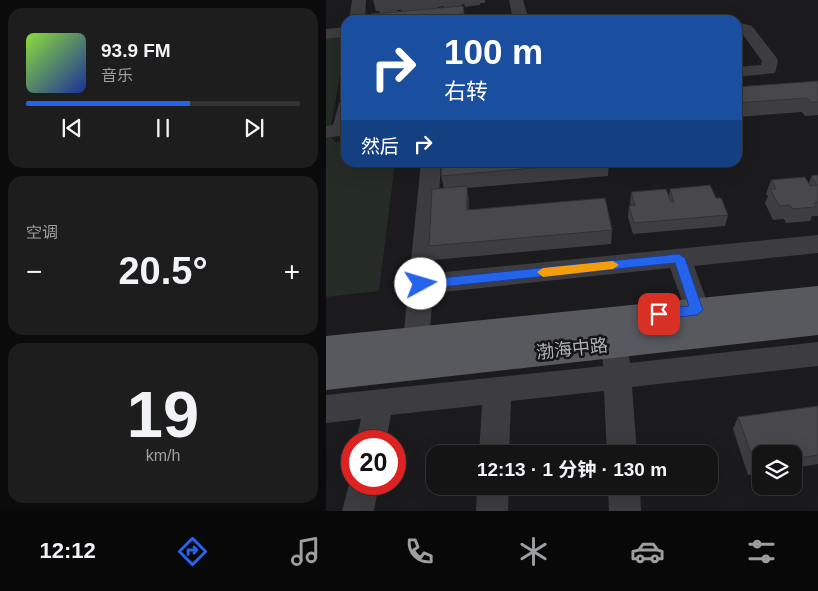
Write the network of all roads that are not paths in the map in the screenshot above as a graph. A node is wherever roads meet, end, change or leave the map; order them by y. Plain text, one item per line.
1 (359, 0) edge
2 (516, 0) edge
3 (358, 15) edge
4 (520, 15) edge
5 (742, 28) edge
6 (341, 32) edge
7 (326, 34) edge
8 (742, 72) edge
9 (341, 130) edge
10 (326, 132) edge
11 (431, 167) edge
12 (818, 244) edge
13 (679, 258) junction
14 (421, 284) junction
15 (818, 298) edge
16 (697, 310) junction
17 (818, 322) edge
18 (416, 340) junction
19 (615, 344) junction
20 (326, 349) edge
21 (818, 354) edge
22 (326, 376) edge
23 (617, 376) junction
24 (497, 390) junction
25 (379, 403) junction
26 (326, 409) edge
27 (373, 430) edge
28 (494, 445) edge
29 (621, 445) edge
30 (361, 495) edge
31 (493, 495) edge
32 (624, 495) edge
33 (358, 511) edge
34 (492, 511) edge
35 (625, 511) edge

1 - 3 street
2 - 4 street
5 - 8 street
6 - 7 street
9 - 10 street
11 - 14 street
12 - 13 street
13 - 14 street
13 - 16 street
14 - 18 street
15 - 16 main road, 渤海中路
16 - 18 main road, 渤海中路
17 - 19 main road, 渤海中路
18 - 20 main road, 渤海中路
19 - 22 main road, 渤海中路
19 - 23 street
21 - 23 street
23 - 24 street
23 - 29 street
24 - 25 street
24 - 28 street
25 - 26 street
25 - 27 street
30 - 33 street
31 - 34 street
32 - 35 street

